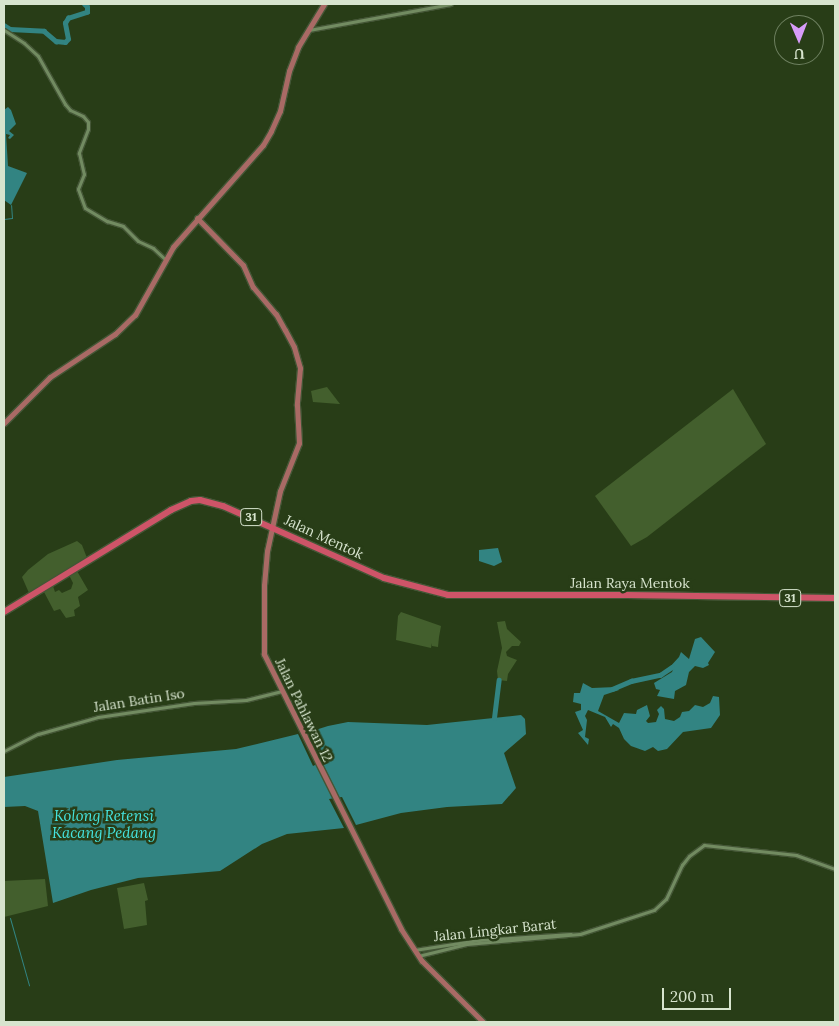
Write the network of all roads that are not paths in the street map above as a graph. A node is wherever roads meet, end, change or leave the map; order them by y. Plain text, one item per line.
1 (324, 4) edge
2 (451, 4) edge
3 (4, 30) edge
4 (308, 30) junction
5 (197, 218) junction
6 (165, 259) junction
7 (4, 423) edge
8 (271, 526) junction
9 (516, 595) joint
10 (835, 598) edge
11 (4, 612) edge
12 (283, 691) junction
13 (4, 751) edge
14 (835, 869) edge
15 (572, 934) junction
16 (414, 950) junction
17 (418, 956) junction
18 (483, 1022) edge

1 - 4 main road
2 - 4 street
3 - 6 street
4 - 5 main road
5 - 6 main road
5 - 8 main road, Jalan Pahlawan 12
6 - 7 main road
8 - 9 highway, Jalan Mentok / 31
8 - 11 highway, Jalan Mentok / 31
8 - 12 main road, Jalan Pahlawan 12
9 - 10 highway, Jalan Raya Mentok / 31
12 - 13 street, Jalan Batin Iso
12 - 16 main road, Jalan Pahlawan 12
14 - 15 street
15 - 16 street, Jalan Lingkar Barat
15 - 17 street, Jalan Lingkar Barat
16 - 17 main road, Jalan Pahlawan 12
17 - 18 main road, Jalan Pahlawan 12

